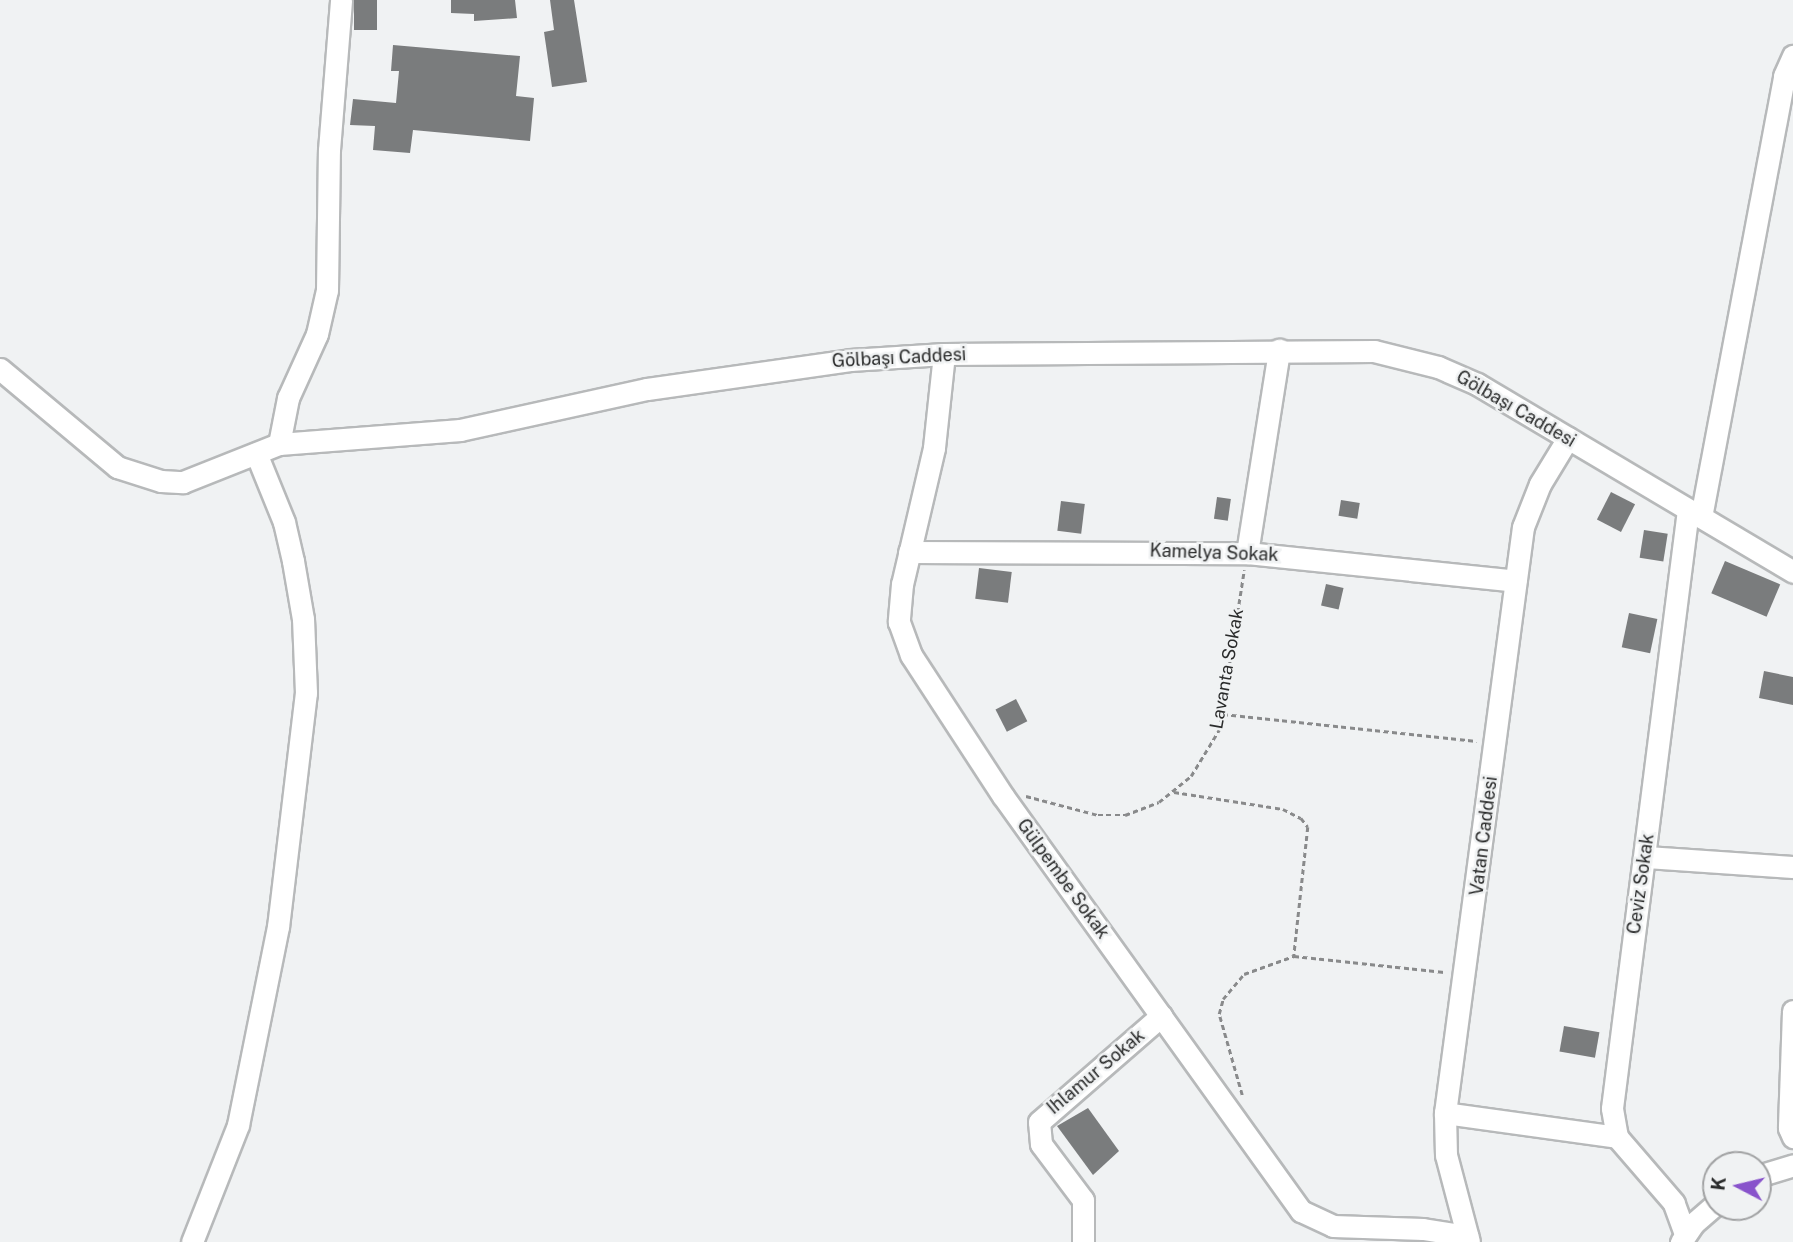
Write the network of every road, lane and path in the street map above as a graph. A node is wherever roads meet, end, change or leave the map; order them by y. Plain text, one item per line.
1 (341, 0) edge
2 (1793, 56) edge
3 (1279, 350) junction
4 (944, 354) junction
5 (0, 369) edge
6 (1568, 438) junction
7 (279, 444) junction
8 (256, 453) junction
9 (1694, 514) junction
10 (909, 552) junction
11 (1247, 553) junction
12 (1793, 572) edge
13 (1516, 580) junction
14 (1223, 714) junction
15 (1496, 743) junction
16 (999, 789) junction
17 (1174, 792) junction
18 (1646, 857) junction
19 (1793, 867) edge
20 (1294, 956) junction
21 (1465, 974) junction
22 (1793, 1011) edge
23 (1161, 1016) junction
24 (1243, 1102) dead end
25 (1445, 1113) junction
26 (1793, 1136) edge
27 (1617, 1137) junction
28 (1793, 1166) edge
29 (1772, 1172) edge
30 (1702, 1218) edge
31 (1683, 1238) edge
32 (1468, 1239) edge
33 (192, 1242) edge
34 (1083, 1242) edge

1 - 7 street
2 - 9 street, Ceviz Sokak
3 - 4 street, Gölbaşı Caddesi
3 - 6 street, Gölbaşı Caddesi
3 - 11 street
4 - 7 street, Gölbaşı Caddesi
4 - 10 street, Gülpembe Sokak
5 - 8 street, Gölbaşı Caddesi
6 - 9 street, Gölbaşı Caddesi
6 - 13 street, Vatan Caddesi
7 - 8 street, Gölbaşı Caddesi
8 - 33 street
9 - 12 street, Gölbaşı Caddesi
9 - 18 street, Ceviz Sokak
10 - 11 street, Kamelya Sokak
10 - 16 street, Gülpembe Sokak
11 - 13 street, Kamelya Sokak
11 - 14 path, Lavanta Sokak
13 - 15 street, Vatan Caddesi
14 - 15 path
14 - 17 path, Lavanta Sokak
15 - 21 street, Vatan Caddesi
16 - 17 path, Lavanta Sokak
16 - 23 street, Gülpembe Sokak
17 - 20 path
18 - 19 street
18 - 27 street, Ceviz Sokak
20 - 21 path
20 - 24 path
21 - 25 street, Vatan Caddesi
22 - 26 street
23 - 32 street, Gülpembe Sokak
23 - 34 street, Ihlamur Sokak
25 - 27 street
25 - 32 street, Vatan Caddesi
27 - 31 street
28 - 29 street
30 - 31 street

